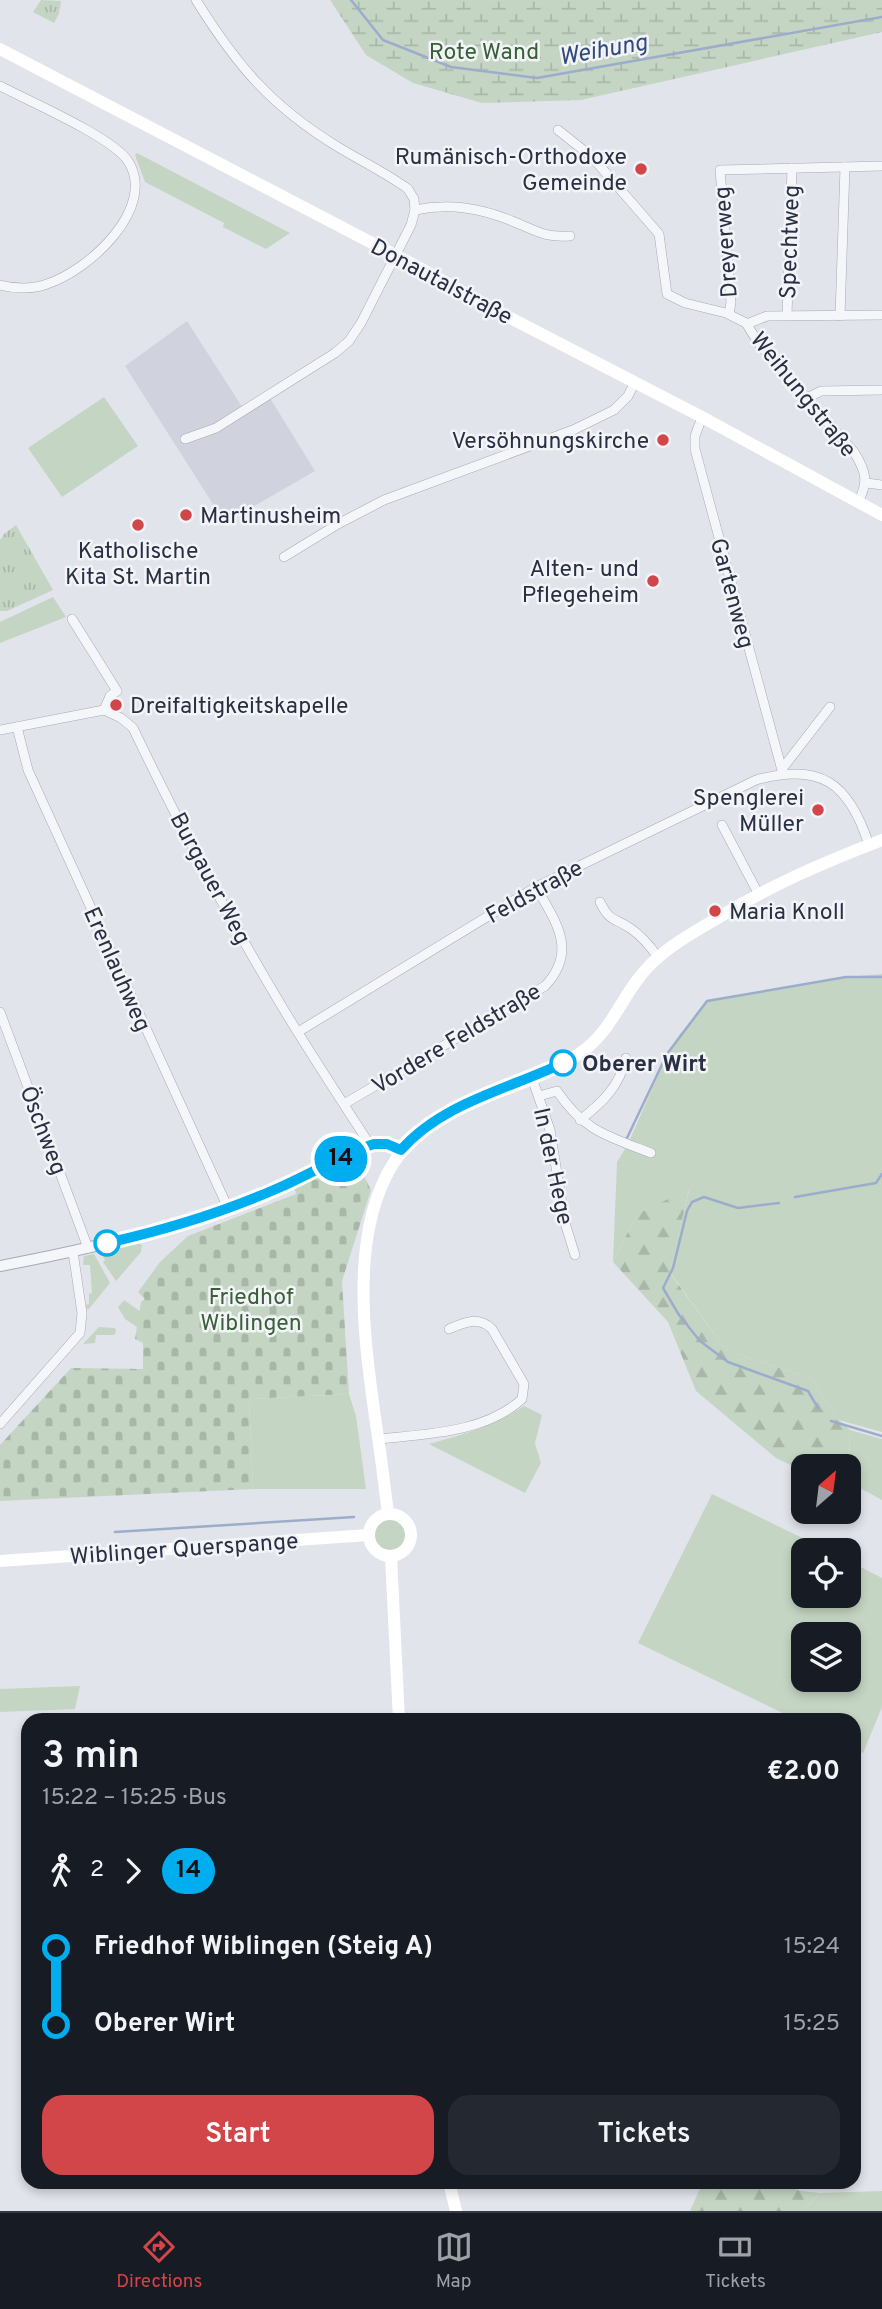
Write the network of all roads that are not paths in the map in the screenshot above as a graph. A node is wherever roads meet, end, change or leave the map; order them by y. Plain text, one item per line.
1 (196, 0) edge
2 (0, 48) edge
3 (0, 86) edge
4 (558, 130) dead end
5 (882, 166) edge
6 (845, 167) junction
7 (792, 169) junction
8 (415, 210) junction
9 (570, 236) dead end
10 (396, 255) junction
11 (0, 285) edge
12 (729, 314) junction
13 (787, 315) junction
14 (882, 315) edge
15 (840, 316) junction
16 (747, 324) junction
17 (635, 382) junction
18 (882, 390) edge
19 (807, 398) junction
20 (702, 417) junction
21 (185, 439) dead end
22 (867, 483) junction
23 (882, 485) edge
24 (858, 502) junction
25 (882, 515) edge
26 (284, 557) dead end
27 (72, 619) dead end
28 (830, 707) dead end
29 (104, 709) junction
30 (17, 727) junction
31 (0, 730) edge
32 (782, 771) junction
33 (722, 825) dead end
34 (876, 842) edge
35 (536, 887) junction
36 (758, 893) junction
37 (600, 902) dead end
38 (658, 957) junction
39 (0, 1012) edge
40 (298, 1032) junction
41 (626, 1058) dead end
42 (532, 1078) junction
43 (539, 1096) junction
44 (344, 1104) junction
45 (580, 1120) junction
46 (370, 1145) junction
47 (651, 1153) dead end
48 (398, 1155) junction
49 (228, 1208) junction
50 (88, 1248) junction
51 (73, 1252) junction
52 (575, 1255) dead end
53 (0, 1266) edge
54 (449, 1329) dead end
55 (0, 1424) edge
56 (379, 1439) junction
57 (388, 1513) junction
58 (368, 1535) junction
59 (391, 1556) junction
60 (0, 1561) edge
61 (399, 1713) edge
62 (451, 2189) edge
63 (456, 2211) edge

1 - 8 street
2 - 10 main road, Donautalstraße
3 - 11 street
4 - 12 street, Weihungstraße
5 - 6 street
6 - 7 street
6 - 15 street
7 - 12 street, Dreyerweg
7 - 13 street, Spechtweg
8 - 9 street
8 - 10 street
10 - 17 main road, Donautalstraße
10 - 21 street
12 - 16 street, Weihungstraße
13 - 15 street
13 - 16 street
14 - 15 street
16 - 19 street, Weihungstraße
17 - 20 main road, Donautalstraße
17 - 26 street
18 - 19 street
19 - 22 street, Weihungstraße
20 - 24 main road, Donautalstraße
20 - 32 street, Gartenweg
22 - 23 street
22 - 24 street, Weihungstraße
24 - 25 main road, Donautalstraße
27 - 29 street
28 - 32 street
29 - 30 street
29 - 40 street, Burgauer Weg
30 - 31 street
30 - 49 street, Erenlauhweg
32 - 34 street, Feldstraße
32 - 35 street, Feldstraße
33 - 36 street
34 - 36 main road
35 - 40 street, Feldstraße
35 - 44 street, Vordere Feldstraße
36 - 38 main road
37 - 38 street
38 - 42 main road
39 - 50 street, Öschweg
40 - 44 street, Burgauer Weg
41 - 45 street
42 - 43 street, In der Hege
42 - 48 main road
43 - 45 street
43 - 52 street, In der Hege
44 - 46 street, Burgauer Weg
45 - 47 street
46 - 48 street
46 - 49 street
48 - 56 main road
49 - 50 street
50 - 51 street
51 - 53 street
51 - 55 street
54 - 56 street
56 - 57 main road
57 - 58 main road
57 - 59 main road
58 - 59 main road
58 - 60 main road, Wiblinger Querspange
59 - 61 main road
62 - 63 main road

